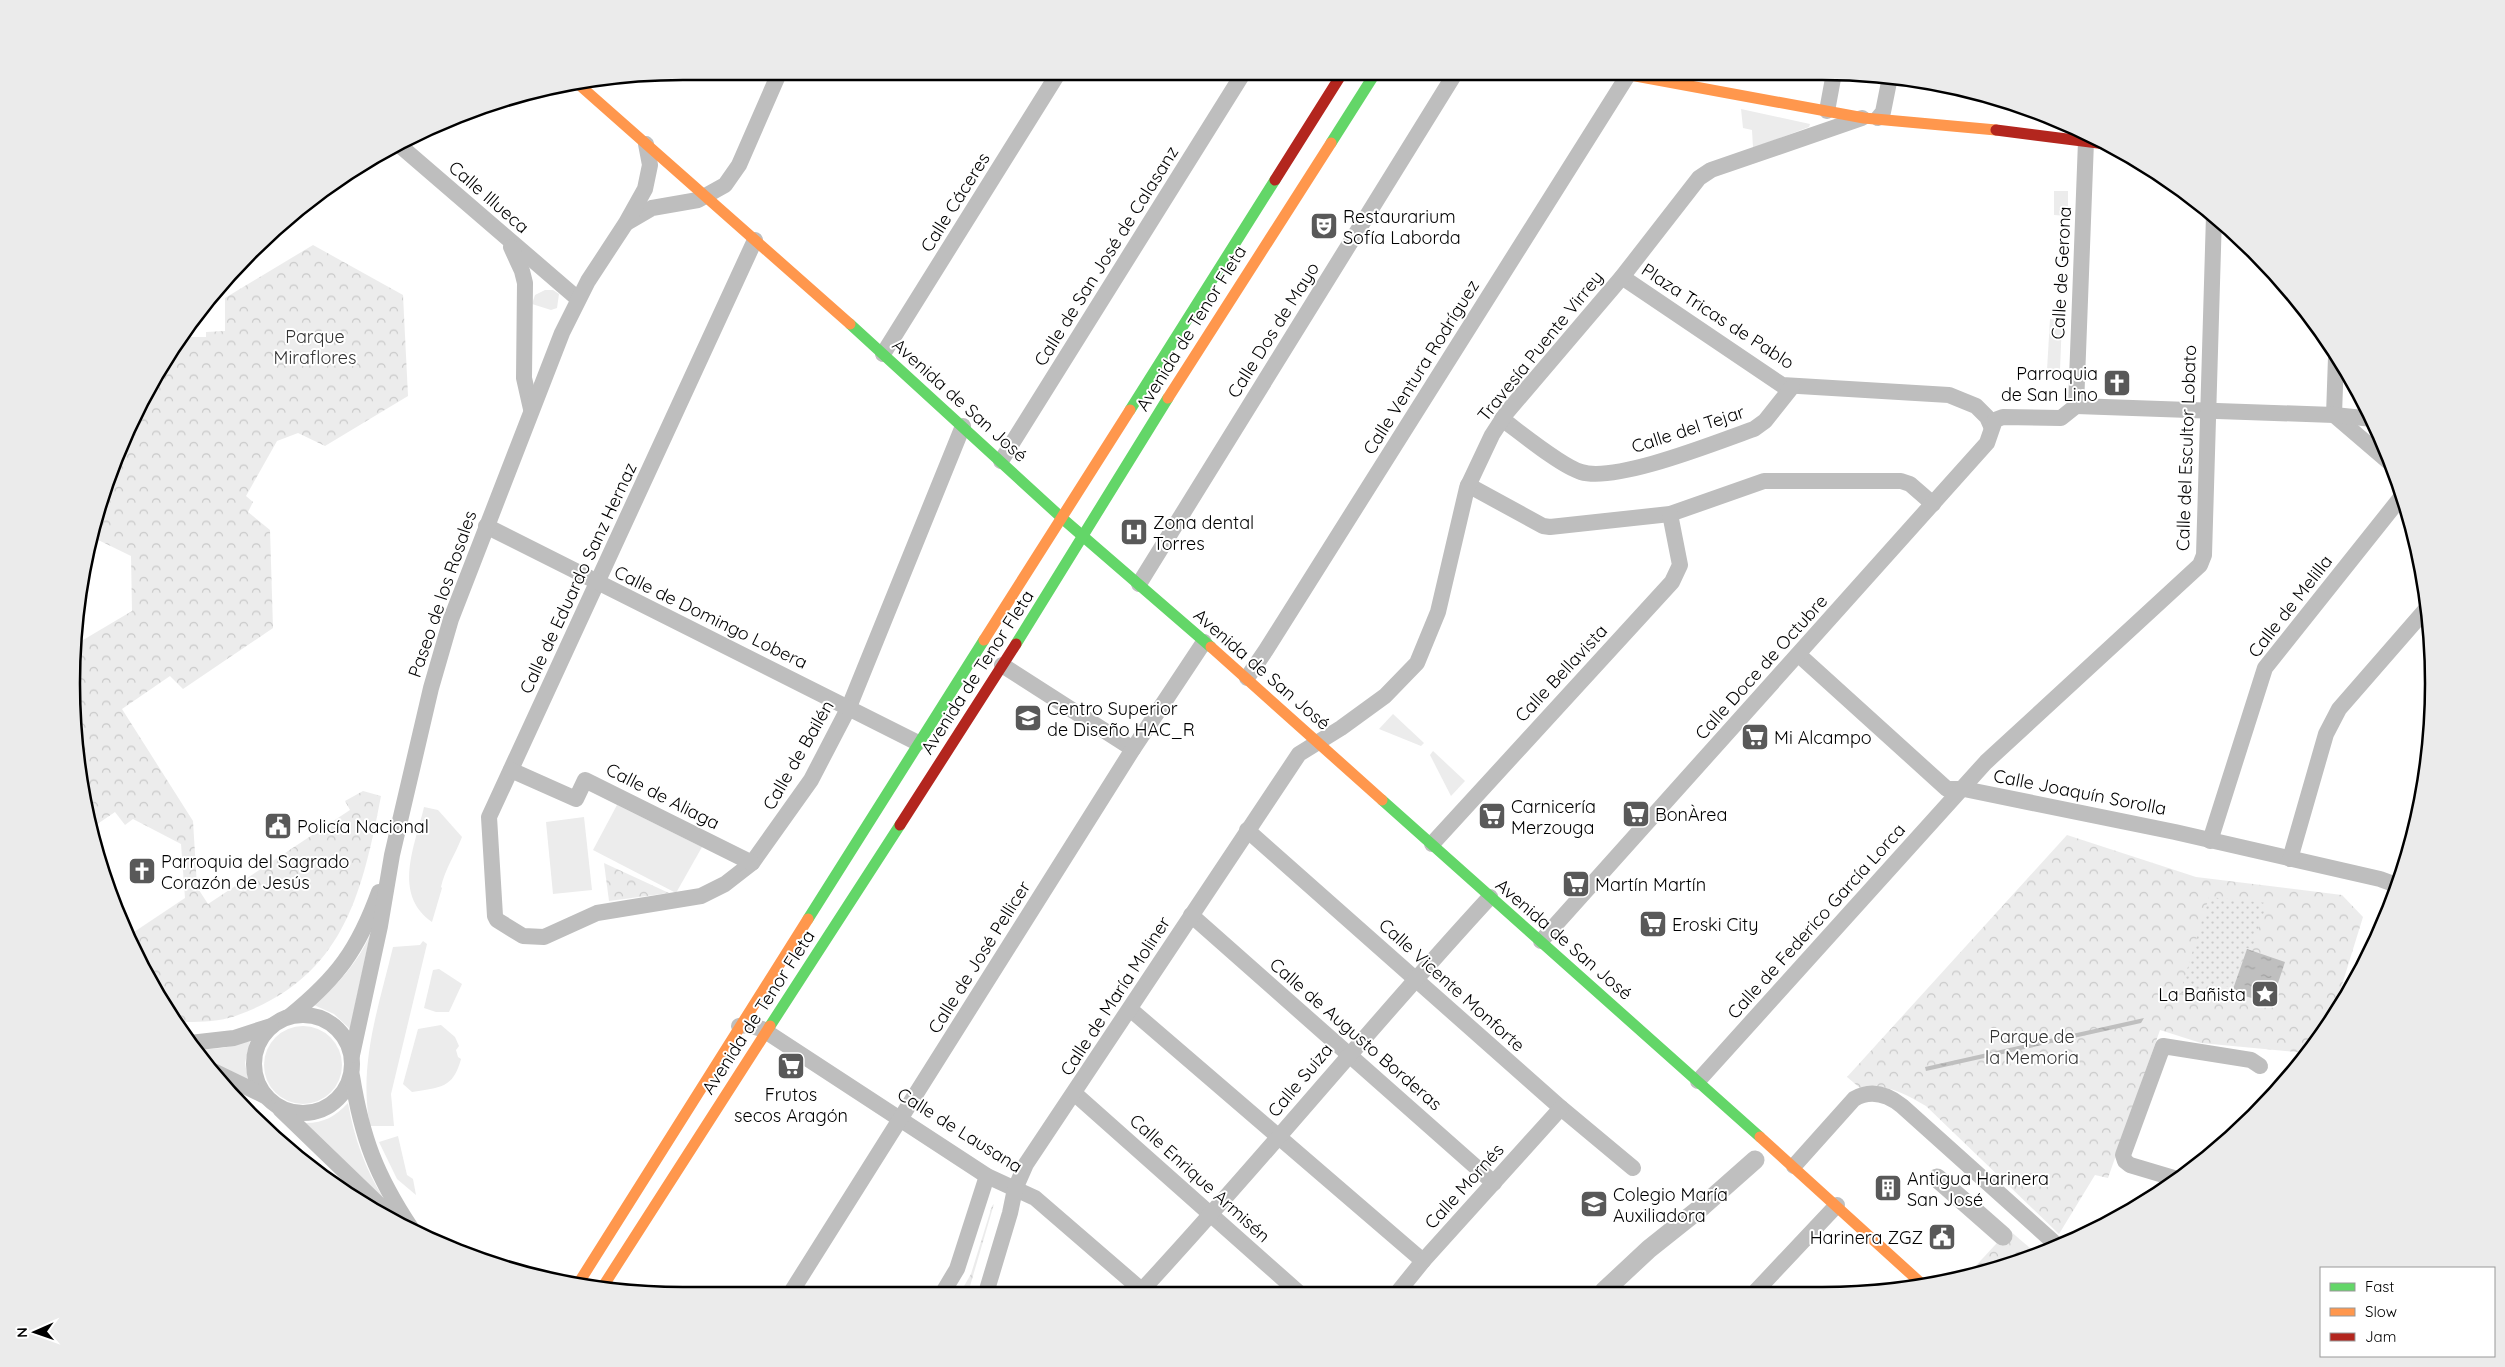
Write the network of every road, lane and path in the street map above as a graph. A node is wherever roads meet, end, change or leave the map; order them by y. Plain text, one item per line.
1 (776, 80) edge
2 (1054, 80) edge
3 (1239, 80) edge
4 (1339, 80) edge
5 (1371, 80) edge
6 (1451, 80) edge
7 (1617, 80) edge
8 (1674, 80) edge
9 (1833, 80) edge
10 (1889, 84) edge
11 (584, 89) edge
12 (1827, 111) junction
13 (1871, 118) junction
14 (2057, 130) edge
15 (2084, 140) edge
16 (2086, 141) edge
17 (646, 144) junction
18 (404, 149) edge
19 (706, 197) junction
20 (626, 223) junction
21 (2214, 225) edge
22 (506, 238) junction
23 (755, 240) junction
24 (1622, 277) junction
25 (553, 280) junction
26 (578, 299) junction
27 (526, 301) junction
28 (883, 354) junction
29 (2336, 368) edge
30 (1792, 387) junction
31 (2076, 406) junction
32 (531, 410) junction
33 (2209, 410) junction
34 (2334, 415) junction
35 (2363, 418) edge
36 (1502, 419) junction
37 (1997, 421) junction
38 (963, 426) junction
39 (2379, 454) edge
40 (1001, 461) junction
41 (1468, 485) junction
42 (2396, 501) edge
43 (1933, 504) junction
44 (1670, 514) junction
45 (1063, 519) junction
46 (486, 526) junction
47 (1082, 536) junction
48 (598, 583) junction
49 (1139, 584) junction
50 (2421, 614) edge
51 (1204, 642) junction
52 (1799, 655) junction
53 (1002, 665) junction
54 (1247, 678) junction
55 (849, 707) junction
56 (1318, 742) junction
57 (918, 743) junction
58 (1133, 749) junction
59 (511, 770) junction
60 (1964, 789) junction
61 (1247, 830) junction
62 (2210, 841) junction
63 (1432, 844) junction
64 (392, 855) junction
65 (2290, 859) junction
66 (752, 863) junction
67 (2391, 883) edge
68 (1490, 897) junction
69 (1191, 915) junction
70 (515, 933) joint
71 (1541, 941) junction
72 (1415, 978) junction
73 (1130, 1009) junction
74 (290, 1016) junction
75 (273, 1025) junction
76 (739, 1026) junction
77 (766, 1032) junction
78 (199, 1043) edge
79 (1350, 1053) junction
80 (352, 1055) junction
81 (2260, 1066) dead end
82 (352, 1074) junction
83 (227, 1078) edge
84 (1698, 1081) junction
85 (1074, 1094) junction
86 (271, 1101) junction
87 (1560, 1108) junction
88 (902, 1118) junction
89 (1279, 1136) junction
90 (1794, 1166) junction
91 (1633, 1168) dead end
92 (987, 1176) junction
93 (2168, 1177) edge
94 (1494, 1183) junction
95 (1015, 1189) junction
96 (377, 1203) edge
97 (1837, 1205) junction
98 (1212, 1215) junction
99 (405, 1219) edge
100 (2052, 1241) edge
101 (1423, 1261) junction
102 (582, 1278) edge
103 (1917, 1279) edge
104 (606, 1282) edge
105 (794, 1287) edge
106 (946, 1287) edge
107 (988, 1287) edge
108 (1138, 1287) edge
109 (1148, 1287) edge
110 (1292, 1287) edge
111 (1402, 1287) edge
112 (1760, 1287) edge

1 - 19 street
2 - 28 street, Calle Cáceres
3 - 40 street, Calle de San José de Calasanz
4 - 45 main road, Avenida de Tenor Fleta
5 - 47 main road, Avenida de Tenor Fleta
6 - 49 street, Calle Dos de Mayo
7 - 54 street, Calle Ventura Rodríguez
8 - 12 main road
9 - 12 street
10 - 13 street
11 - 17 main road, Avenida de San José
12 - 13 main road
13 - 14 main road
13 - 24 street, Travesía Puente Virrey
14 - 15 main road
16 - 31 street, Calle de Gerona
17 - 19 main road, Avenida de San José
17 - 20 street, Paseo de los Rosales
18 - 22 street, Calle Illueca
19 - 20 street, Paseo de los Rosales
19 - 23 main road, Avenida de San José
20 - 26 street, Paseo de los Rosales
21 - 33 street, Calle del Escultor Lobato
22 - 25 street, Calle Illueca
22 - 27 street
23 - 28 main road, Avenida de San José
23 - 48 street, Calle de Eduardo Sanz Hernaz
24 - 30 street, Plaza Tricas de Pablo
24 - 36 street, Travesía Puente Virrey
25 - 26 street, Calle Illueca
25 - 27 street
26 - 32 street, Paseo de los Rosales
27 - 32 street
28 - 38 main road, Avenida de San José
29 - 34 street
30 - 36 street, Calle del Tejar
30 - 37 street
31 - 33 street
31 - 37 street
32 - 46 street, Paseo de los Rosales
33 - 34 street
33 - 60 street, Calle del Escultor Lobato
34 - 35 street
34 - 39 street
36 - 41 street, Travesía Puente Virrey
37 - 43 street, Calle Doce de Octubre
38 - 40 main road, Avenida de San José
38 - 55 street, Calle de Bailén
40 - 45 main road, Avenida de San José
41 - 44 street
41 - 56 street, Travesía Puente Virrey
42 - 62 street, Calle de Melilla
43 - 44 street
43 - 52 street, Calle Doce de Octubre
44 - 63 street, Calle Bellavista
45 - 47 main road, Avenida de San José
45 - 57 main road, Avenida de Tenor Fleta
46 - 48 street, Calle de Domingo Lobera
46 - 64 street, Paseo de los Rosales
47 - 49 main road, Avenida de San José
47 - 53 main road, Avenida de Tenor Fleta
48 - 55 street, Calle de Domingo Lobera
48 - 59 street, Calle de Eduardo Sanz Hernaz
49 - 51 main road, Avenida de San José
50 - 65 street
51 - 54 main road, Avenida de San José
51 - 58 street, Calle de José Pellicer
52 - 60 street, Calle Joaquín Sorolla
52 - 71 street, Calle Doce de Octubre
53 - 58 street
53 - 77 main road, Avenida de Tenor Fleta
54 - 56 main road, Avenida de San José
55 - 57 street, Calle de Domingo Lobera
55 - 66 street, Calle de Bailén
56 - 61 street, Calle de María Moliner
56 - 63 main road, Avenida de San José
57 - 76 main road, Avenida de Tenor Fleta
58 - 88 street, Calle de José Pellicer
59 - 66 street, Calle de Aliaga
59 - 70 street, Calle de Eduardo Sanz Hernaz
60 - 62 street, Calle Joaquín Sorolla
60 - 84 street, Calle de Federico García Lorca
61 - 69 street, Calle de María Moliner
61 - 72 street, Calle Vicente Monforte
62 - 65 street, Calle Joaquín Sorolla
63 - 68 main road, Avenida de San José
64 - 74 street, Paseo de los Rosales
64 - 80 street, Paseo de los Rosales
65 - 67 street, Calle Joaquín Sorolla
66 - 70 street, Calle de Bailén
68 - 71 main road, Avenida de San José
68 - 72 street, Calle Suiza
69 - 73 street, Calle de María Moliner
69 - 79 street, Calle de Augusto Borderas
71 - 84 main road, Avenida de San José
72 - 79 street, Calle Suiza
72 - 87 street, Calle Vicente Monforte
73 - 85 street, Calle de María Moliner
73 - 89 street
74 - 75 street
74 - 80 street
75 - 78 street
75 - 86 street
76 - 77 street, Calle de Lausana
76 - 102 main road, Avenida de Tenor Fleta
77 - 88 street, Calle de Lausana
77 - 104 main road, Avenida de Tenor Fleta
79 - 89 street, Calle Suiza
79 - 94 street, Calle de Augusto Borderas
80 - 82 street
81 - 93 street
82 - 86 street
82 - 99 street
83 - 86 street
84 - 90 main road, Avenida de San José
85 - 95 street, Calle de María Moliner
85 - 98 street, Calle Enrique Armisén
86 - 96 street
87 - 91 street, Calle Vicente Monforte
87 - 94 street, Calle Mornés
88 - 92 street, Calle de Lausana
88 - 105 street, Calle de José Pellicer
89 - 98 street, Calle Suiza
89 - 101 street
90 - 97 main road, Avenida de San José
90 - 100 street
92 - 95 street, Calle de Lausana
92 - 106 street
94 - 101 street, Calle Mornés
95 - 107 street, Calle de María Moliner
95 - 108 street, Calle de Lausana
97 - 103 main road, Avenida de San José
97 - 112 street
98 - 109 street, Calle Suiza
98 - 110 street, Calle Enrique Armisén
101 - 111 street, Calle Mornés

